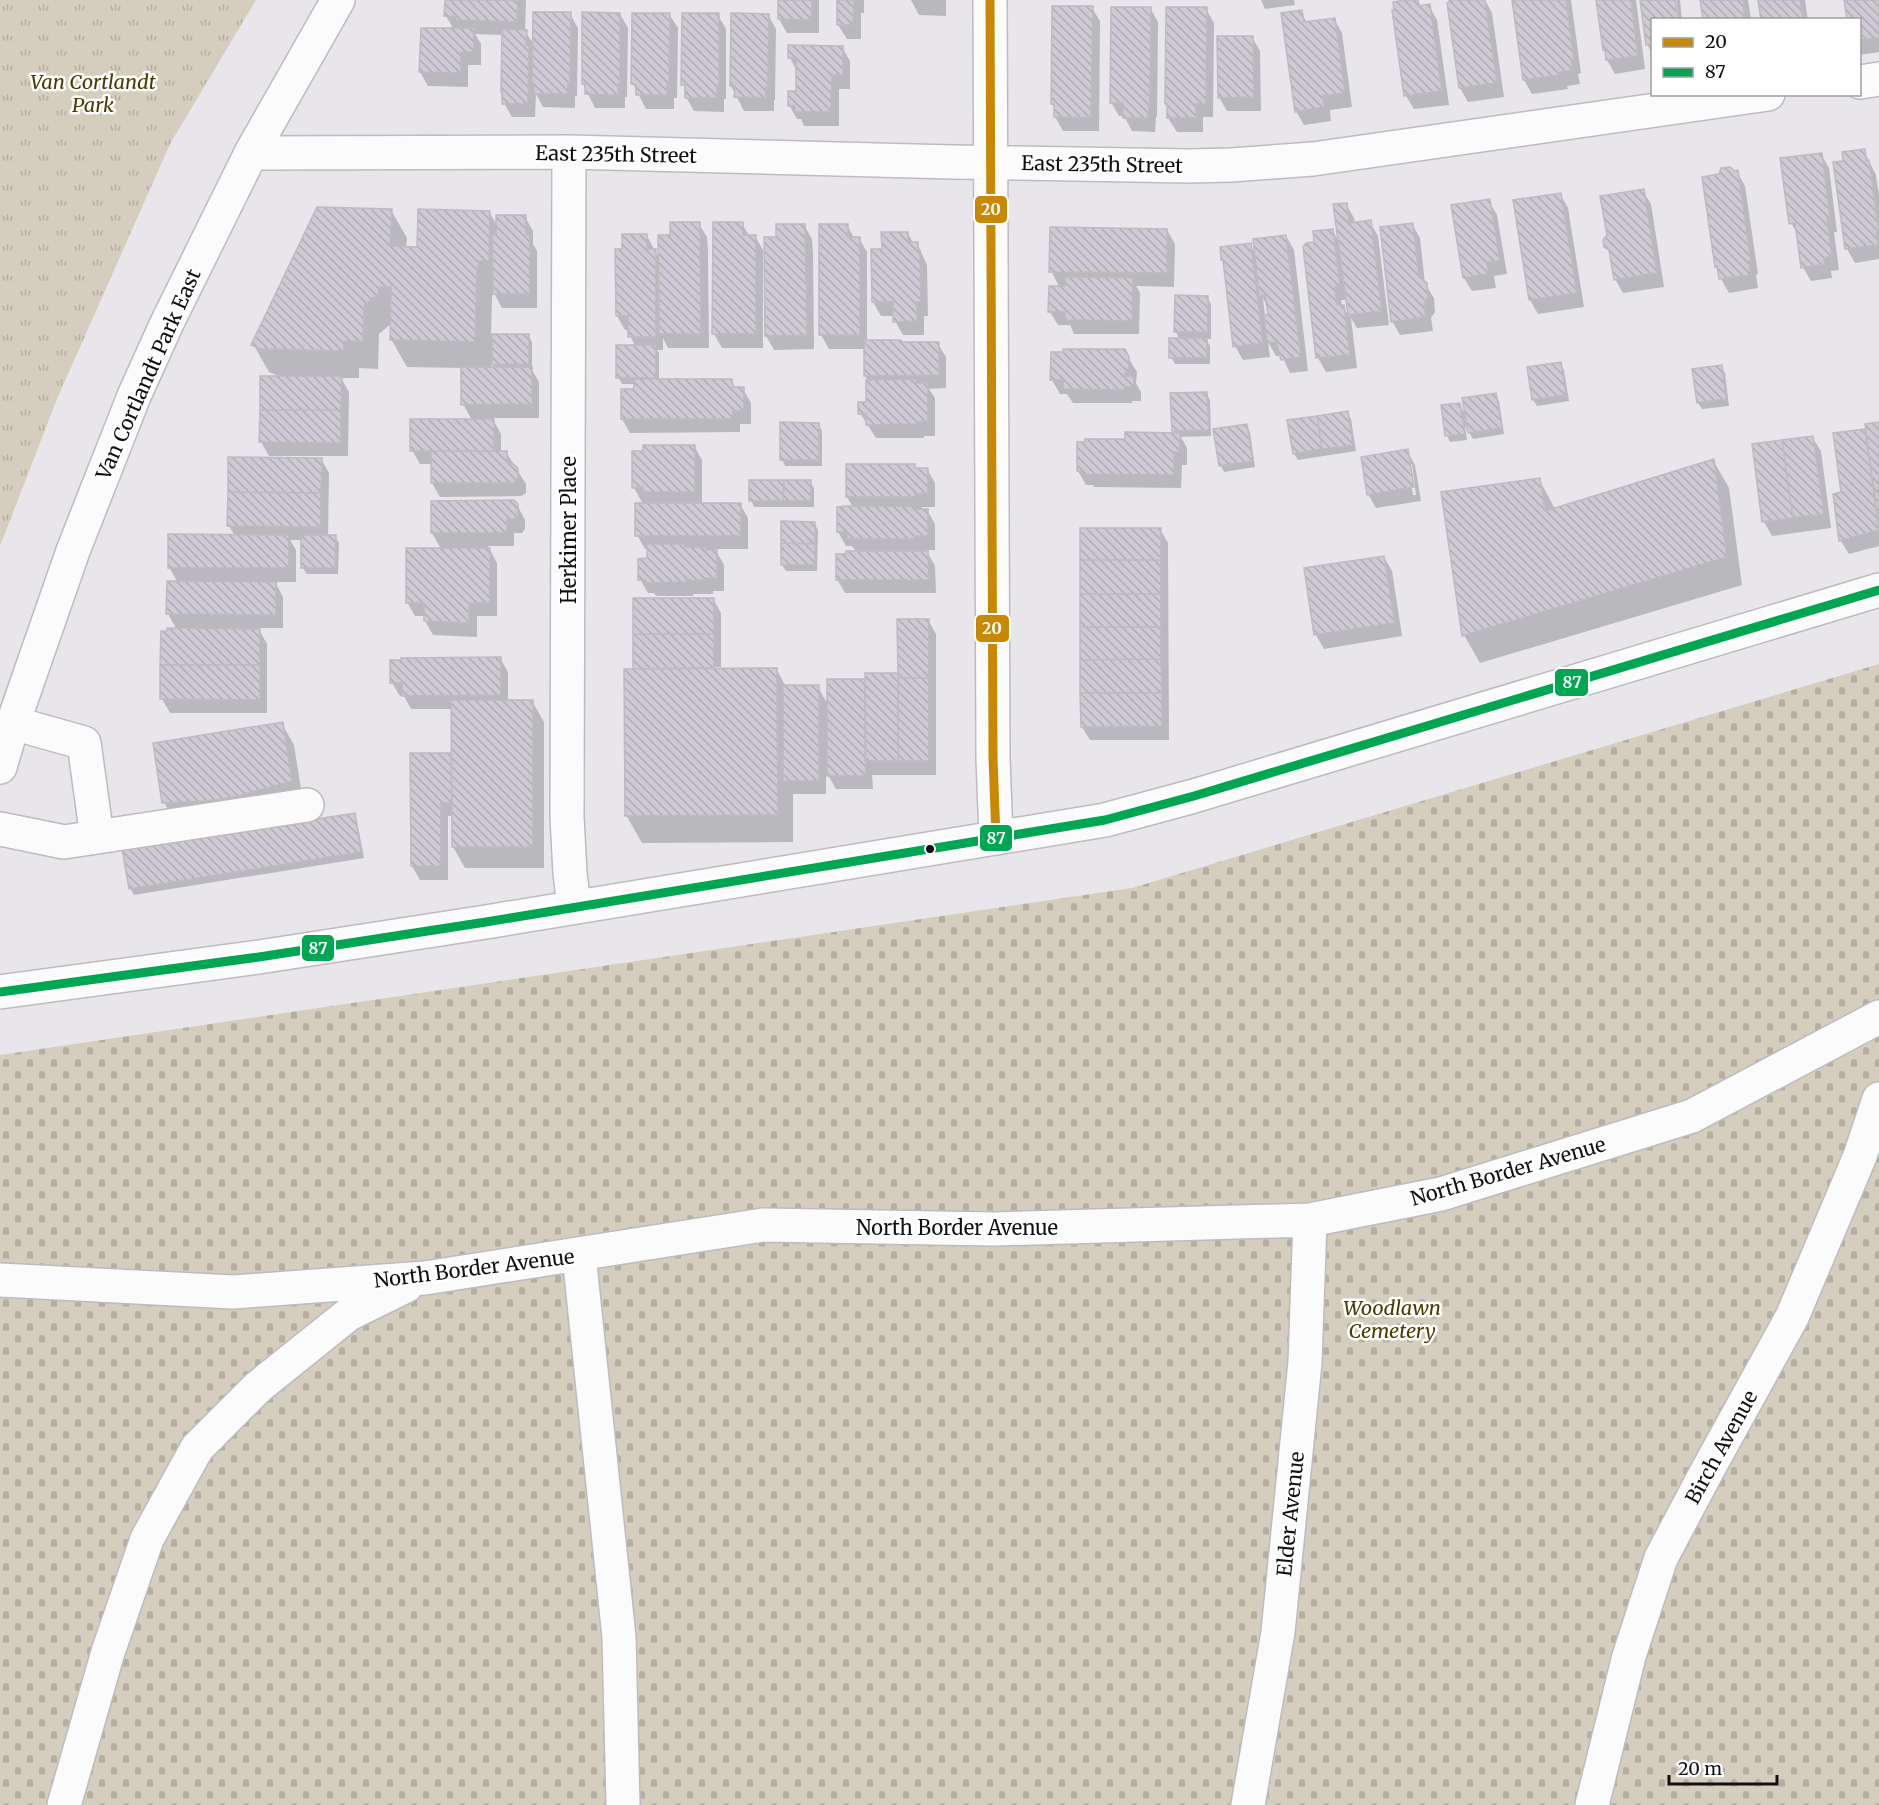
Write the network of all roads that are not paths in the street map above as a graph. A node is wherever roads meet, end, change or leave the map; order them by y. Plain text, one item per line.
1 (338, 0) edge
2 (990, 0) edge
3 (1879, 79) edge
4 (1861, 82) edge
5 (1754, 96) edge
6 (569, 152) junction
7 (251, 153) junction
8 (992, 162) junction
9 (1879, 591) edge
10 (13, 723) junction
11 (0, 767) edge
12 (307, 805) dead end
13 (0, 829) edge
14 (97, 837) junction
15 (996, 838) junction
16 (574, 907) junction
17 (0, 992) edge
18 (1879, 1017) edge
19 (1879, 1099) edge
20 (1310, 1220) junction
21 (579, 1255) junction
22 (424, 1278) junction
23 (0, 1280) edge
24 (64, 1805) edge
25 (623, 1805) edge
26 (1248, 1805) edge
27 (1593, 1805) edge

1 - 7 street, Van Cortlandt Park East
2 - 8 street
3 - 4 street
5 - 8 street, East 235th Street
6 - 7 street, East 235th Street
6 - 8 street, East 235th Street
6 - 16 street, Herkimer Place
7 - 10 street, Van Cortlandt Park East
8 - 15 street
9 - 15 street
10 - 11 street, Van Cortlandt Park East
10 - 14 street
12 - 14 street
13 - 14 street
15 - 16 street
16 - 17 street
18 - 20 street, North Border Avenue
19 - 27 street, Birch Avenue
20 - 21 street, North Border Avenue
20 - 26 street, Elder Avenue
21 - 22 street, North Border Avenue
21 - 25 street
22 - 23 street, North Border Avenue
22 - 24 street

